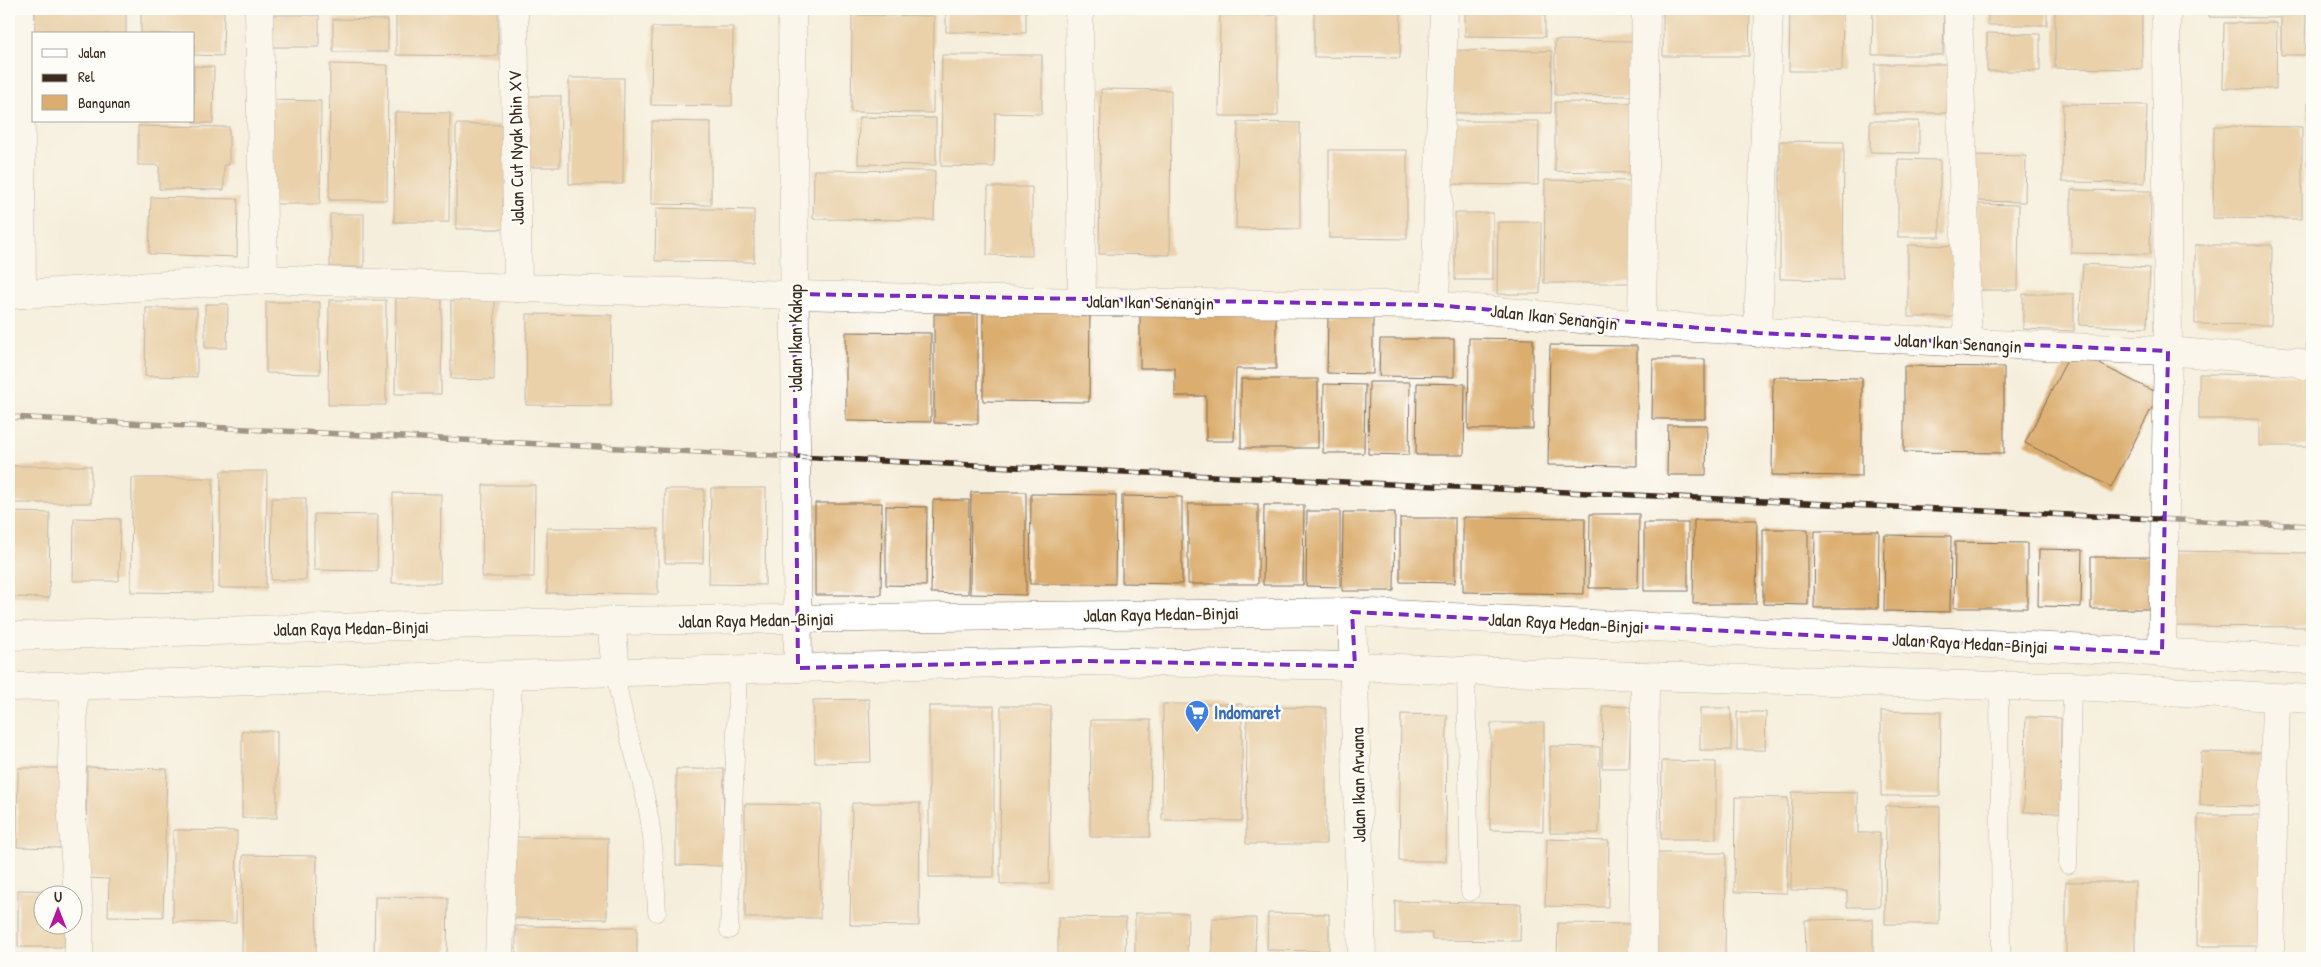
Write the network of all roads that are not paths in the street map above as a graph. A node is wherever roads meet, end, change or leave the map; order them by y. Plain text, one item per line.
1 (20, 9) edge
2 (258, 9) edge
3 (514, 9) edge
4 (792, 9) edge
5 (1079, 9) edge
6 (1444, 9) edge
7 (1646, 9) edge
8 (1768, 9) edge
9 (1958, 9) edge
10 (2166, 9) edge
11 (264, 279) junction
12 (518, 288) junction
13 (16, 294) edge
14 (794, 294) junction
15 (1082, 302) junction
16 (1435, 305) junction
17 (1642, 325) junction
18 (1758, 332) junction
19 (1968, 343) junction
20 (2168, 351) junction
21 (2312, 367) edge
22 (1352, 612) junction
23 (798, 619) junction
24 (611, 622) junction
25 (9, 636) edge
26 (2162, 653) junction
27 (2308, 660) edge
28 (1355, 666) junction
29 (798, 668) junction
30 (738, 669) junction
31 (616, 671) junction
32 (1466, 671) junction
33 (508, 676) junction
34 (1645, 676) junction
35 (74, 685) junction
36 (1999, 686) junction
37 (2072, 686) junction
38 (9, 687) edge
39 (2276, 698) junction
40 (2309, 699) edge
41 (2068, 865) dead end
42 (1470, 892) dead end
43 (657, 912) dead end
44 (729, 930) dead end
45 (78, 958) edge
46 (499, 958) edge
47 (1362, 958) edge
48 (1643, 958) edge
49 (2001, 958) edge
50 (2270, 958) edge

1 - 13 street
2 - 11 street
3 - 12 street, Jalan Cut Nyak Dhin XV
4 - 14 street, Jalan Ikan Kakap
5 - 15 street
6 - 16 street
7 - 17 street
8 - 18 street
9 - 19 street
10 - 20 street
11 - 12 street, Jalan Ikan Senangin
11 - 13 street, Jalan Ikan Senangin
12 - 14 street, Jalan Ikan Senangin
14 - 15 street, Jalan Ikan Senangin
14 - 23 street, Jalan Ikan Kakap
15 - 16 street, Jalan Ikan Senangin
16 - 17 street, Jalan Ikan Senangin
17 - 18 street, Jalan Ikan Senangin
18 - 19 street, Jalan Ikan Senangin
19 - 20 street, Jalan Ikan Senangin
20 - 21 street, Jalan Ikan Senangin
20 - 26 street
22 - 23 street, Jalan Raya Medan-Binjai
22 - 26 street, Jalan Raya Medan-Binjai
22 - 28 street, Jalan Ikan Arwana
23 - 24 street, Jalan Raya Medan-Binjai
23 - 29 street, Jalan Ikan Kakap
24 - 25 street, Jalan Raya Medan-Binjai
24 - 31 street
26 - 27 street, Jalan Raya Medan-Binjai
27 - 40 street
28 - 29 street
28 - 32 street
28 - 47 street, Jalan Ikan Arwana
29 - 30 street
30 - 31 street
30 - 44 lane
31 - 33 street
31 - 43 lane
32 - 34 street
32 - 42 lane
33 - 35 street
33 - 46 street
34 - 36 street
34 - 48 street
35 - 38 street
35 - 45 street
36 - 37 street
36 - 49 lane
37 - 39 street
37 - 41 lane
39 - 40 street
39 - 50 street

